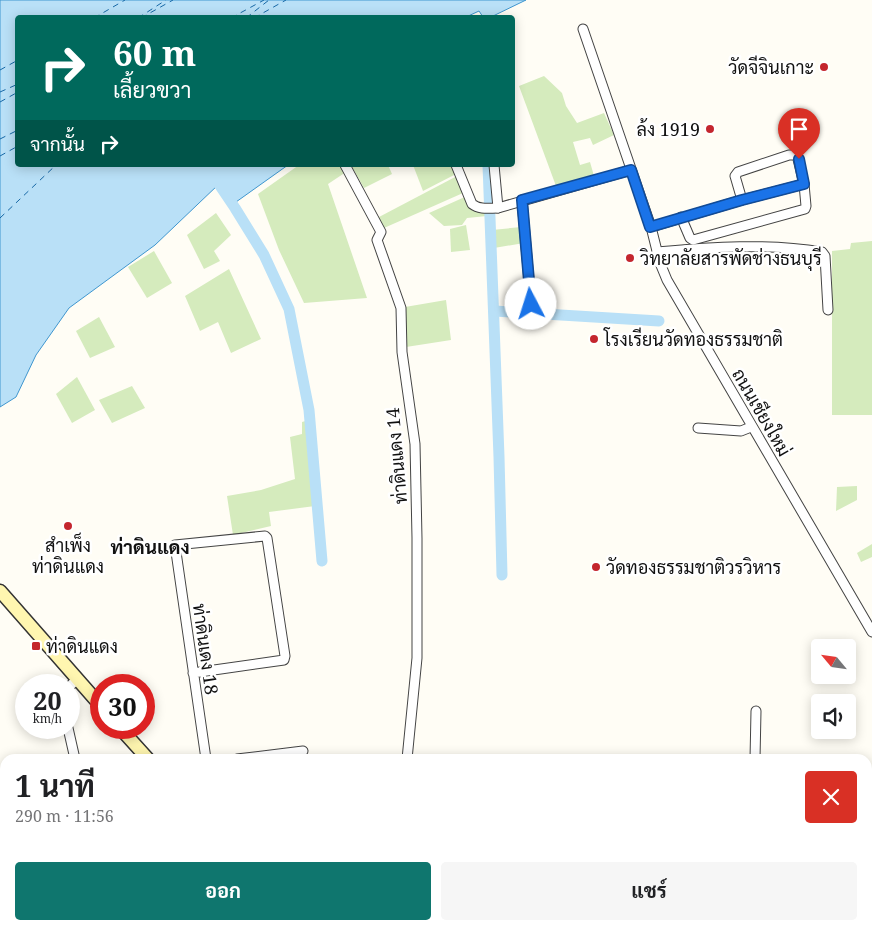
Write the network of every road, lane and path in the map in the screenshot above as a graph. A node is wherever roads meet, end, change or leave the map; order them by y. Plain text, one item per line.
1 (583, 29) dead end
2 (347, 167) edge
3 (457, 167) edge
4 (494, 167) edge
5 (631, 170) junction
6 (804, 184) junction
7 (522, 200) junction
8 (742, 200) junction
9 (498, 208) junction
10 (681, 217) junction
11 (650, 227) junction
12 (657, 252) junction
13 (531, 304) dead end
14 (828, 310) dead end
15 (752, 427) junction
16 (698, 428) dead end
17 (0, 591) edge
18 (872, 632) edge
19 (193, 673) junction
20 (66, 674) edge
21 (80, 689) edge
22 (90, 697) edge
23 (756, 711) dead end
24 (71, 739) edge
25 (130, 739) edge
26 (303, 751) dead end
27 (75, 754) edge
28 (143, 754) edge
29 (205, 754) edge
30 (278, 754) edge
31 (407, 754) edge
32 (755, 754) edge

1 - 5 street, ถนนเชียงใหม่
2 - 31 street, ท่าดินแดง 14
3 - 9 street
4 - 9 street
5 - 7 street
5 - 11 street, ถนนเชียงใหม่
6 - 8 street
6 - 8 street
6 - 10 street
7 - 9 street
7 - 13 street
8 - 10 street
10 - 11 street
11 - 12 street, ถนนเชียงใหม่
12 - 14 street
12 - 15 street, ถนนเชียงใหม่
15 - 16 street
15 - 18 street, ถนนเชียงใหม่
17 - 20 street
19 - 19 street, ท่าดินเดง 18
19 - 29 street, ท่าดินเดง 18
21 - 22 street
23 - 32 street
24 - 27 street
25 - 28 street
26 - 30 street

